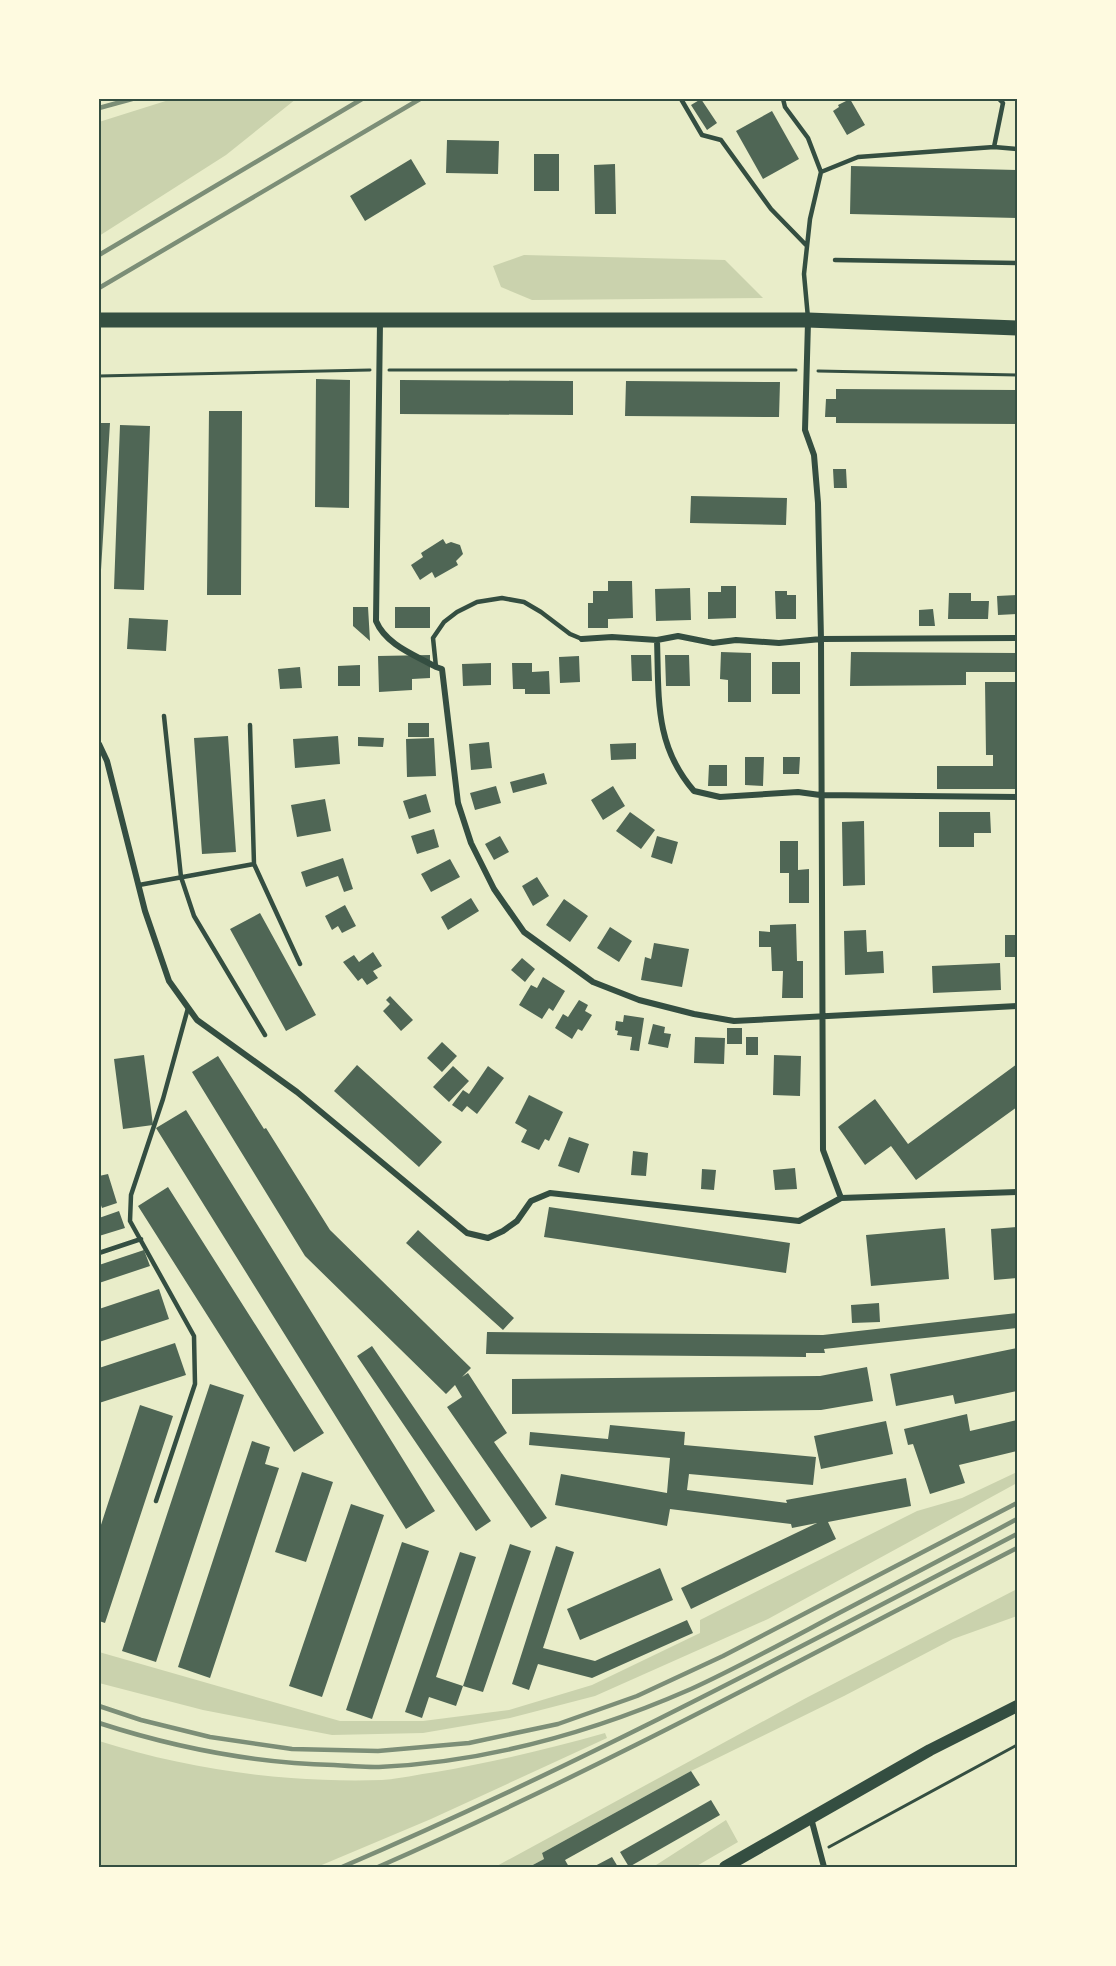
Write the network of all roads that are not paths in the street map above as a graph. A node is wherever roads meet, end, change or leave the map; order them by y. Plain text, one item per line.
1 (681, 99) edge
2 (783, 99) edge
3 (999, 99) edge
4 (994, 147) junction
5 (1017, 149) edge
6 (821, 172) junction
7 (807, 246) junction
8 (835, 260) dead end
9 (1017, 263) edge
10 (99, 320) edge
11 (808, 320) junction
12 (380, 321) junction
13 (1017, 328) edge
14 (1017, 638) edge
15 (582, 639) joint
16 (821, 639) junction
17 (657, 640) junction
18 (436, 667) junction
19 (164, 716) dead end
20 (250, 725) dead end
21 (99, 744) edge
22 (820, 795) junction
23 (1017, 797) edge
24 (254, 864) junction
25 (181, 877) junction
26 (139, 885) junction
27 (300, 964) dead end
28 (1017, 1006) edge
29 (188, 1008) junction
30 (821, 1016) junction
31 (265, 1035) dead end
32 (1017, 1192) edge
33 (841, 1198) junction
34 (141, 1239) junction
35 (99, 1253) edge
36 (156, 1502) dead end
37 (1017, 1706) edge
38 (811, 1817) junction
39 (725, 1867) edge
40 (824, 1867) edge

1 - 7 lane
2 - 6 lane
3 - 4 lane
4 - 5 lane
4 - 6 lane
6 - 7 lane
7 - 11 lane
8 - 9 lane
10 - 12 main road
11 - 12 main road
11 - 13 main road
11 - 16 street
12 - 18 street
14 - 16 street
15 - 17 street
15 - 18 lane
16 - 17 street
16 - 22 street
17 - 22 street
18 - 30 street
19 - 25 lane
20 - 24 lane
21 - 26 street
22 - 23 street
22 - 30 street
24 - 25 lane
24 - 27 lane
25 - 26 lane
25 - 31 lane
26 - 29 street
28 - 30 street
29 - 33 street
29 - 34 lane
30 - 33 street
32 - 33 street
34 - 35 lane
34 - 36 lane
37 - 38 main road
38 - 39 main road
38 - 40 street

